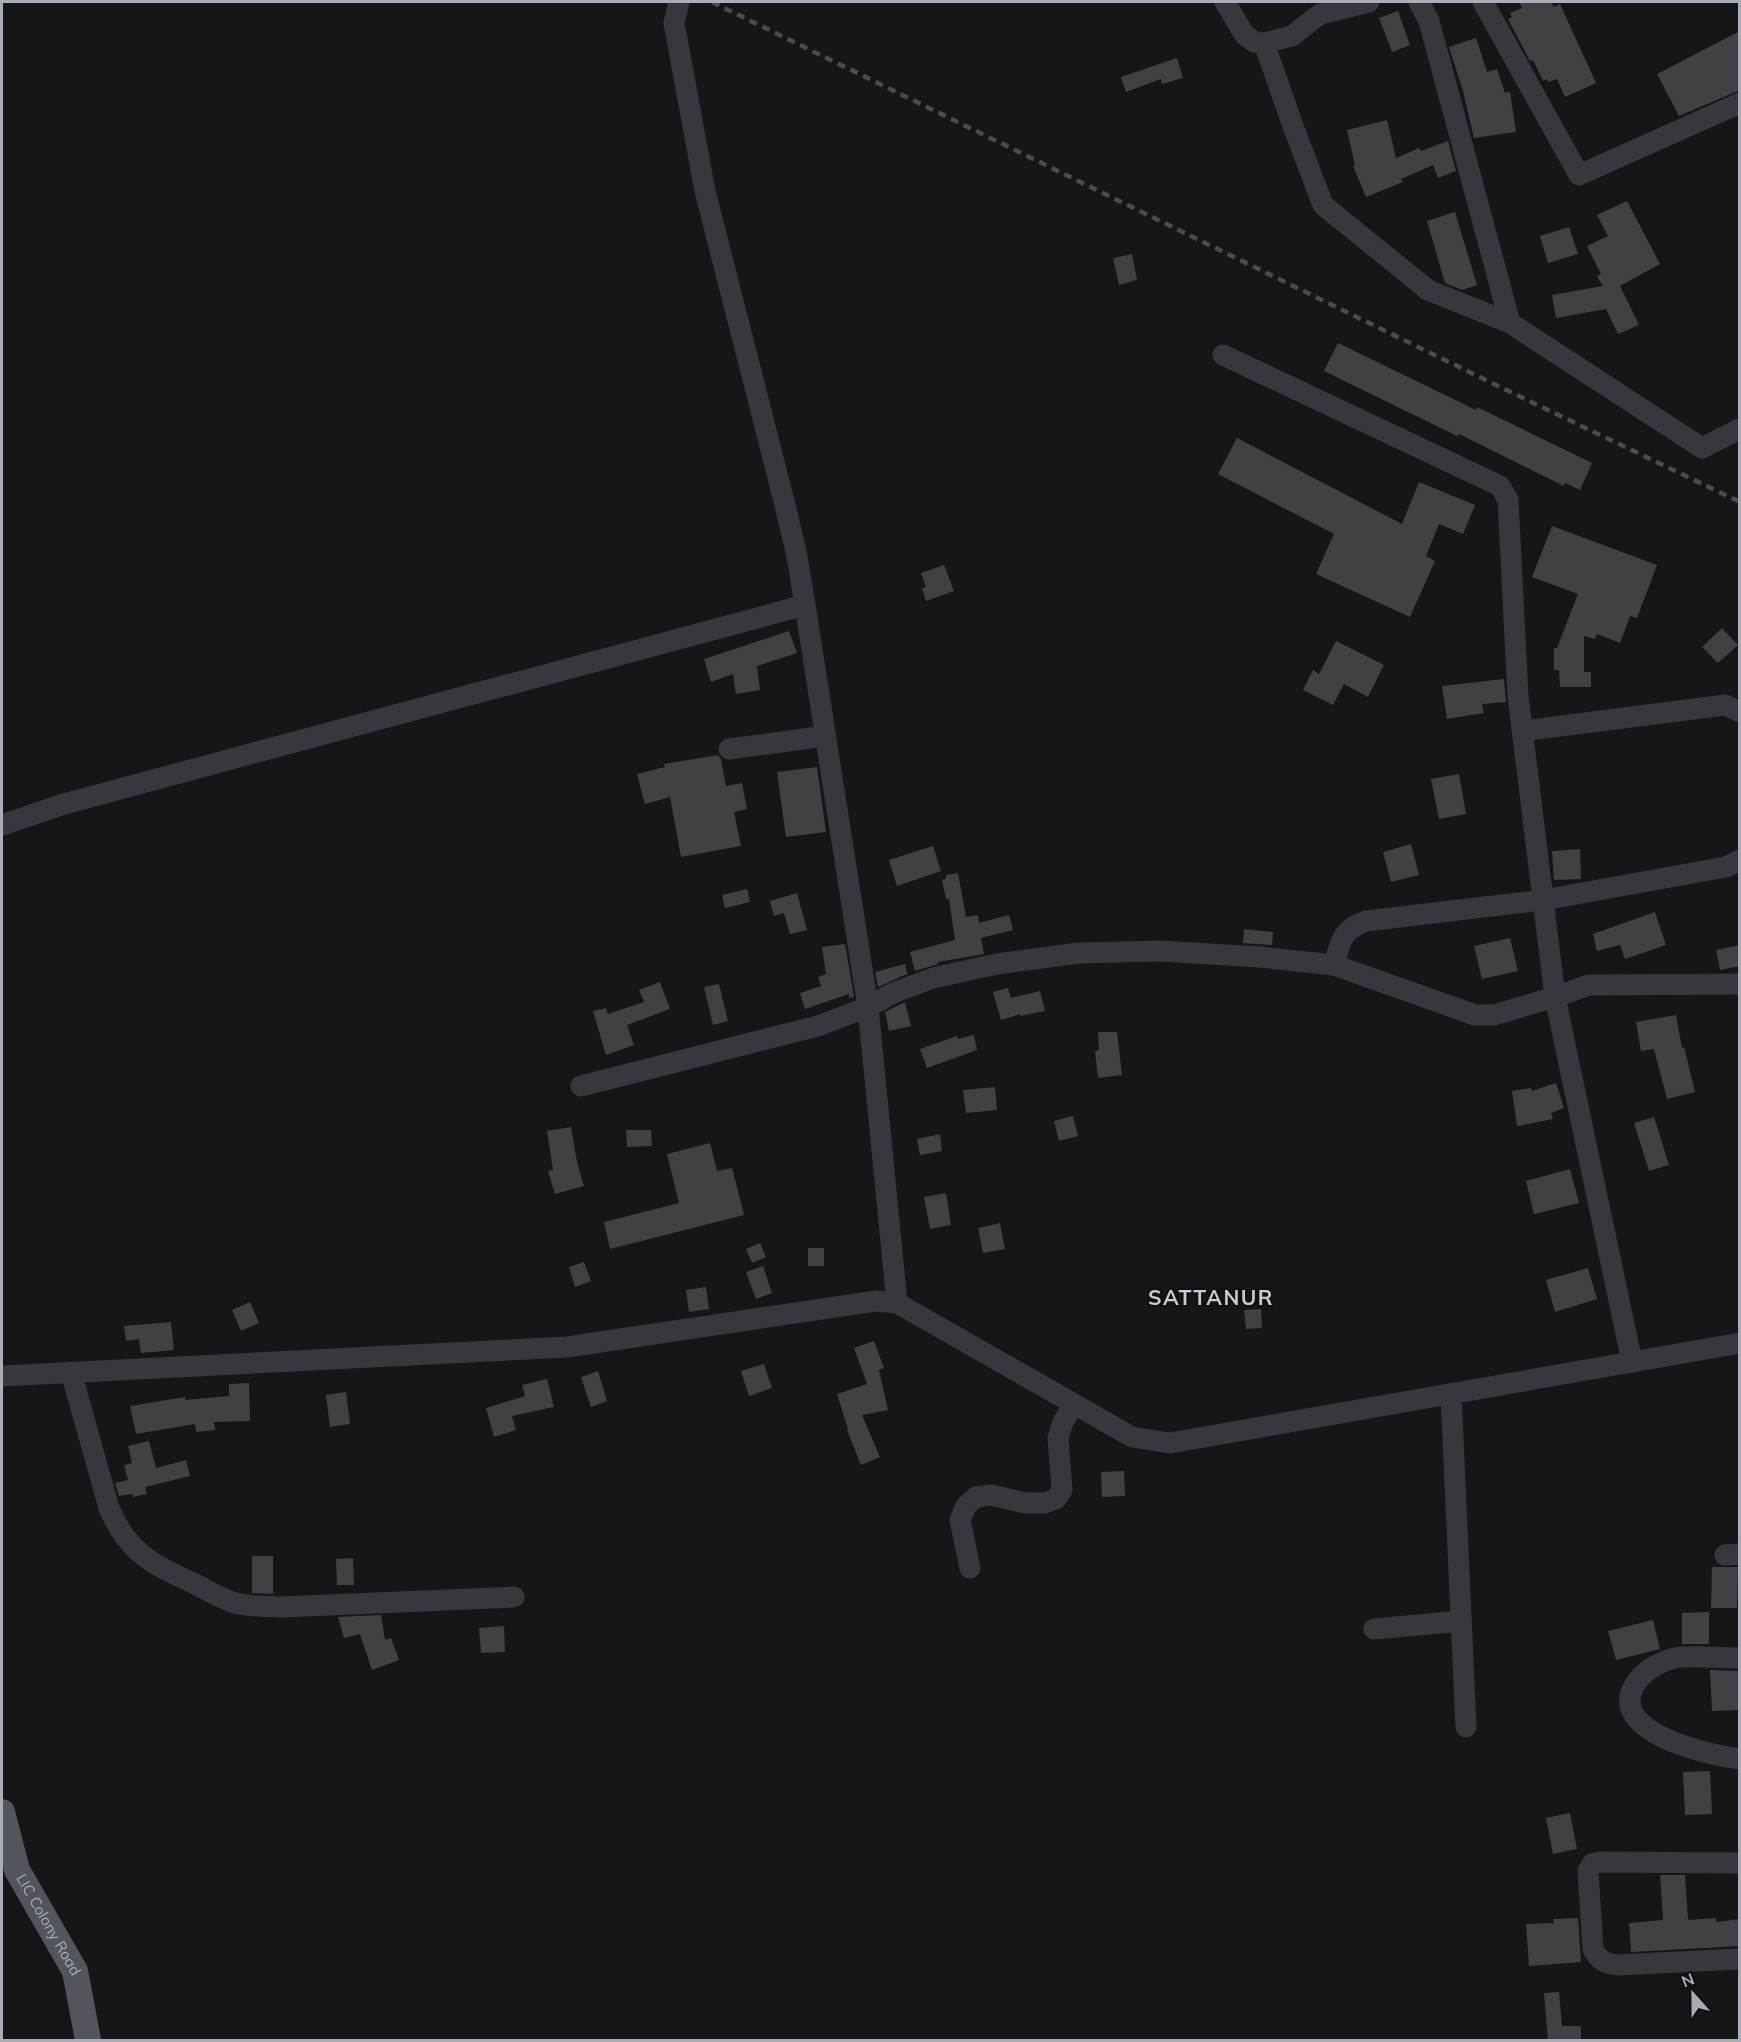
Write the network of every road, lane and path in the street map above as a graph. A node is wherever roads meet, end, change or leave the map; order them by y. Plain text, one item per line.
1 (679, 2) edge
2 (1225, 2) edge
3 (1368, 2) edge
4 (1419, 2) edge
5 (1483, 2) edge
6 (1318, 8) edge
7 (1264, 43) junction
8 (1740, 103) edge
9 (1510, 323) junction
10 (1222, 355) dead end
11 (1740, 429) edge
12 (805, 605) junction
13 (1740, 712) edge
14 (1522, 731) junction
15 (825, 736) junction
16 (729, 749) dead end
17 (2, 825) edge
18 (1740, 860) edge
19 (1543, 900) junction
20 (1335, 965) junction
21 (1740, 984) edge
22 (1555, 997) junction
23 (868, 1007) junction
24 (581, 1086) dead end
25 (897, 1303) junction
26 (1740, 1343) edge
27 (1632, 1362) junction
28 (71, 1372) junction
29 (2, 1376) edge
30 (1451, 1394) junction
31 (1074, 1404) junction
32 (970, 1568) dead end
33 (514, 1597) dead end
34 (1461, 1621) junction
35 (1374, 1629) dead end
36 (1740, 1658) edge
37 (1466, 1728) dead end
38 (1740, 1759) edge
39 (2, 1812) edge
40 (1740, 1863) edge
41 (1740, 1959) edge
42 (88, 2040) edge

1 - 12 street
2 - 7 street
3 - 6 street
4 - 9 street
5 - 8 street
6 - 7 street
7 - 9 street
9 - 11 street
10 - 14 street
12 - 15 street
12 - 17 street
13 - 14 street
14 - 19 street
15 - 16 street
15 - 23 street
18 - 19 street
19 - 20 street
19 - 22 street
20 - 22 street
20 - 23 street
21 - 22 street
22 - 27 street
23 - 24 street
23 - 25 street
25 - 28 street
25 - 31 street
26 - 27 street
27 - 30 street
28 - 29 street
28 - 33 street
30 - 31 street
30 - 34 street
31 - 32 street
34 - 35 street
34 - 37 street
36 - 38 street
39 - 42 main road, LIC Colony Road
40 - 41 street

